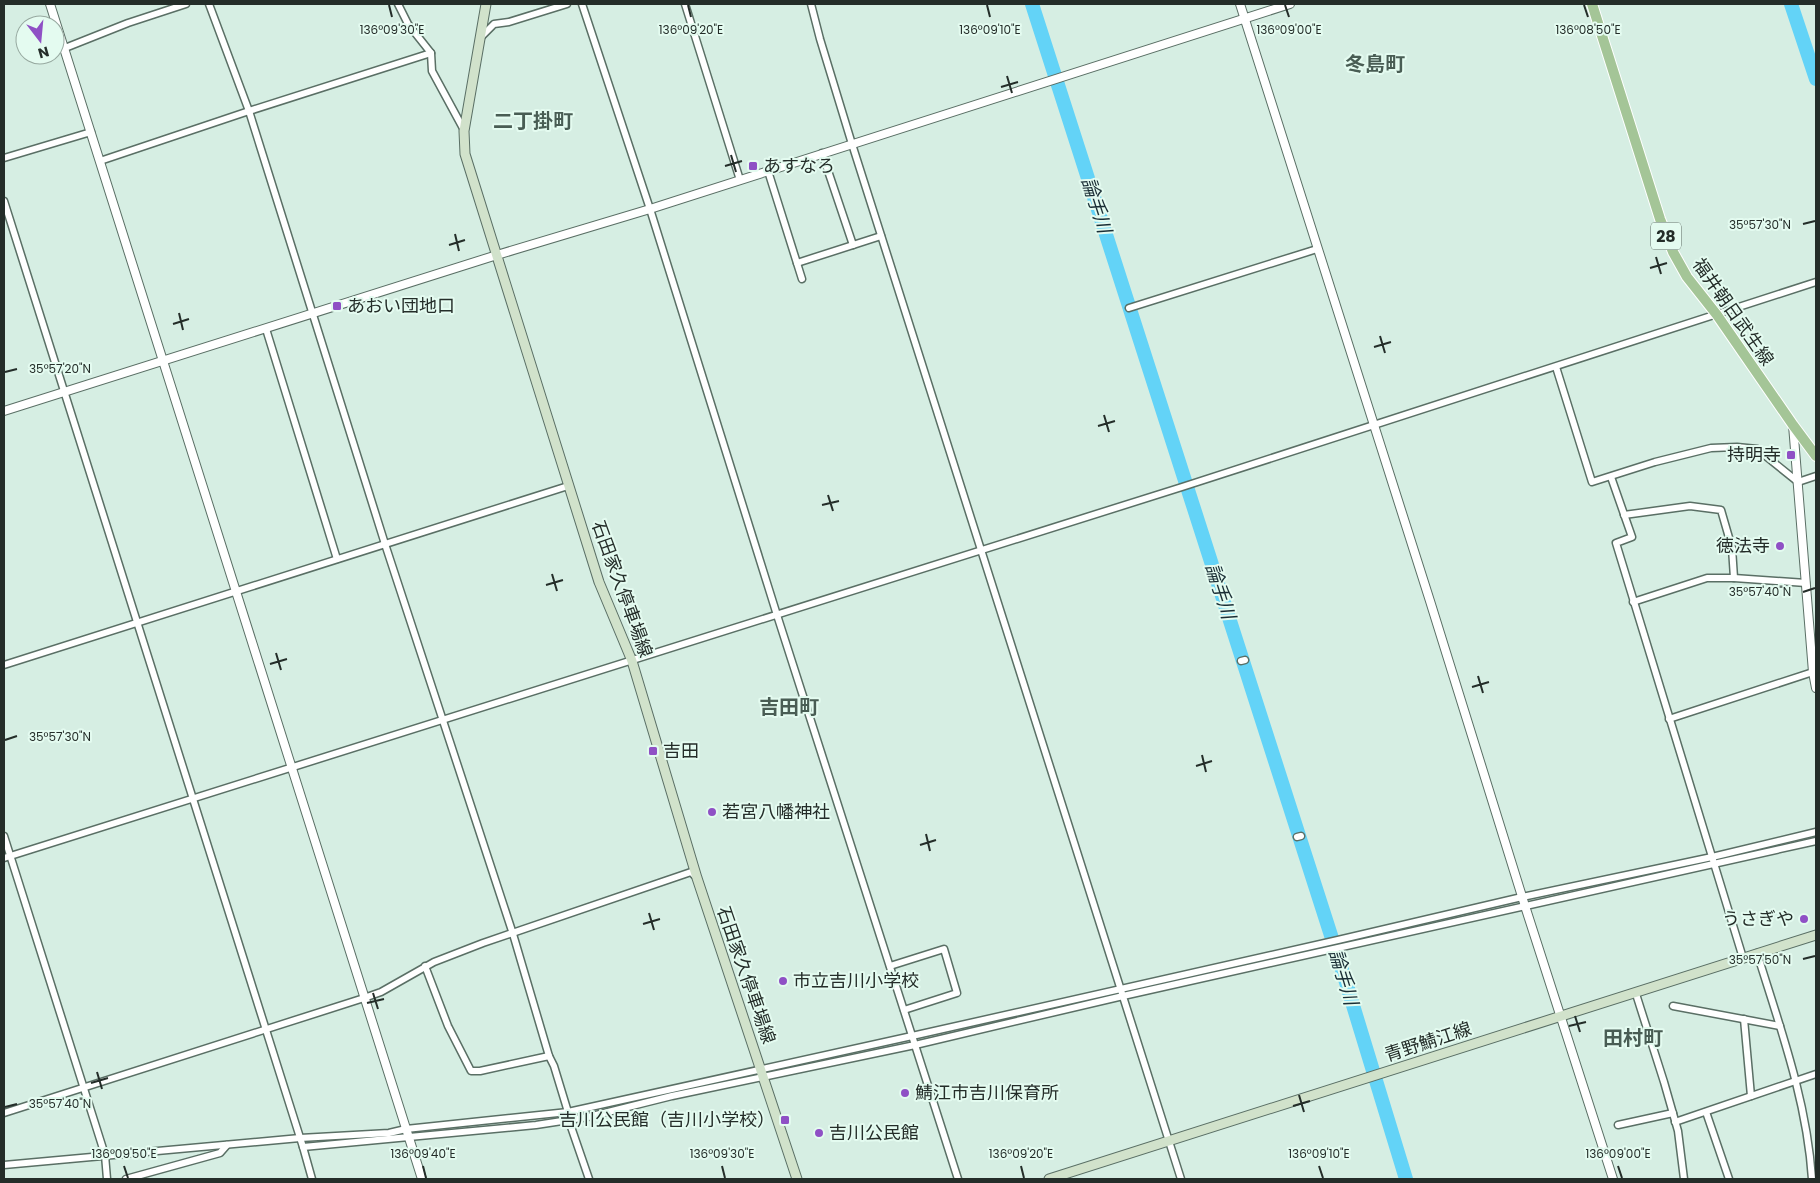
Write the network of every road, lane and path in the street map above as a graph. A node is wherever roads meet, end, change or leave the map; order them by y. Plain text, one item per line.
1 (186, 4) edge
2 (209, 4) edge
3 (398, 4) edge
4 (486, 4) edge
5 (567, 4) edge
6 (582, 4) edge
7 (685, 4) edge
8 (811, 4) edge
9 (1240, 4) edge
10 (1290, 4) edge
11 (1592, 4) edge
12 (1244, 18) junction
13 (480, 38) junction
14 (65, 48) joint
15 (432, 54) junction
16 (249, 111) junction
17 (464, 131) junction
18 (91, 132) junction
19 (852, 144) junction
20 (822, 153) junction
21 (4, 158) edge
22 (100, 161) junction
23 (768, 171) junction
24 (740, 180) junction
25 (4, 201) edge
26 (650, 209) junction
27 (881, 236) junction
28 (852, 245) junction
29 (1317, 249) junction
30 (497, 255) junction
31 (797, 263) junction
32 (802, 279) dead end
33 (1816, 282) edge
34 (1131, 308) dead end
35 (313, 314) junction
36 (1717, 315) junction
37 (266, 329) junction
38 (162, 360) junction
39 (1556, 367) junction
40 (64, 392) junction
41 (4, 411) edge
42 (1793, 425) junction
43 (1373, 426) junction
44 (1816, 456) edge
45 (1816, 476) edge
46 (1611, 477) junction
47 (1798, 482) junction
48 (568, 486) junction
49 (1624, 515) junction
50 (385, 544) junction
51 (981, 549) junction
52 (337, 559) junction
53 (1734, 578) junction
54 (1806, 583) junction
55 (236, 591) junction
56 (1634, 602) junction
57 (777, 615) junction
58 (137, 623) junction
59 (632, 661) junction
60 (4, 665) edge
61 (1815, 672) edge
62 (1816, 688) edge
63 (1669, 719) junction
64 (442, 721) junction
65 (292, 768) junction
66 (193, 799) junction
67 (1816, 832) edge
68 (4, 836) edge
69 (1816, 841) edge
70 (7, 857) edge
71 (1713, 860) junction
72 (697, 878) junction
73 (1522, 897) junction
74 (1525, 906) junction
75 (513, 934) junction
76 (1816, 935) edge
77 (1757, 953) junction
78 (1742, 958) junction
79 (425, 966) junction
80 (890, 966) junction
81 (1121, 989) junction
82 (1636, 994) junction
83 (1123, 996) junction
84 (364, 998) junction
85 (1674, 1006) dead end
86 (904, 1010) junction
87 (1561, 1015) junction
88 (1744, 1019) junction
89 (1780, 1026) junction
90 (266, 1030) junction
91 (912, 1036) junction
92 (915, 1045) junction
93 (549, 1056) junction
94 (762, 1073) junction
95 (1816, 1074) edge
96 (1797, 1081) junction
97 (83, 1087) junction
98 (1751, 1096) junction
99 (568, 1112) junction
100 (1706, 1112) junction
101 (4, 1113) edge
102 (1672, 1113) junction
103 (569, 1121) junction
104 (1675, 1122) junction
105 (1618, 1125) dead end
106 (407, 1132) junction
107 (300, 1138) junction
108 (1169, 1142) junction
109 (227, 1145) junction
110 (303, 1147) junction
111 (105, 1156) junction
112 (4, 1165) edge
113 (106, 1179) edge
114 (126, 1179) edge
115 (312, 1179) edge
116 (422, 1179) edge
117 (589, 1179) edge
118 (797, 1179) edge
119 (958, 1179) edge
120 (1049, 1179) edge
121 (1181, 1179) edge
122 (1613, 1179) edge
123 (1684, 1179) edge
124 (1729, 1179) edge
125 (1812, 1179) edge

1 - 14 street
2 - 16 street
3 - 15 street
4 - 13 main road, 石田家久停車場線
5 - 13 street
6 - 26 street
7 - 24 street
8 - 19 street
9 - 12 street
10 - 12 street
11 - 36 main road, 福井朝日武生線 / 28
12 - 19 street
12 - 29 street
13 - 17 main road, 石田家久停車場線
14 - 18 street
15 - 16 street
15 - 17 street
16 - 22 street
16 - 35 street
17 - 30 main road, 石田家久停車場線
18 - 21 street
18 - 22 street
19 - 20 street
19 - 27 street
20 - 23 street
20 - 28 street
22 - 38 street
23 - 24 street
23 - 31 street
24 - 26 street
25 - 40 street
26 - 30 street
26 - 57 street
27 - 28 street
27 - 51 street
28 - 31 street
29 - 34 street
29 - 43 street
30 - 35 street
30 - 48 main road, 石田家久停車場線
31 - 32 street
33 - 36 street
35 - 37 street
35 - 50 street
36 - 39 street
36 - 42 main road, 福井朝日武生線 / 28
37 - 38 street
37 - 52 street
38 - 40 street
38 - 55 street
39 - 43 street
39 - 46 street
40 - 41 street
40 - 58 street
42 - 44 main road, 福井朝日武生線 / 28
42 - 47 street
43 - 51 street
43 - 73 street
45 - 47 street
46 - 47 street
46 - 49 street
47 - 54 street
48 - 50 street
48 - 59 main road, 石田家久停車場線
49 - 53 street
49 - 56 street
50 - 52 street
50 - 64 street
51 - 57 street
51 - 81 street
52 - 55 street
53 - 54 street
53 - 56 street
54 - 61 street
55 - 58 street
55 - 65 street
56 - 63 street
57 - 59 street
57 - 80 street
58 - 60 street
58 - 66 street
59 - 64 street
59 - 72 main road, 石田家久停車場線
61 - 62 street
61 - 63 street
63 - 71 street
64 - 65 street
64 - 75 street
65 - 66 street
65 - 84 street
66 - 70 street
66 - 90 street
67 - 71 street
68 - 70 street
69 - 71 street
70 - 97 street
71 - 73 street
71 - 74 street
71 - 78 street
72 - 75 street
72 - 94 main road, 石田家久停車場線
73 - 74 street
73 - 81 street
74 - 83 street
74 - 87 street
75 - 79 street
75 - 93 street
76 - 77 main road, 青野鯖江線
77 - 78 main road, 青野鯖江線
77 - 89 street
78 - 82 main road, 青野鯖江線
79 - 84 street
79 - 93 street
80 - 86 street
80 - 86 street
81 - 83 street
81 - 91 street
82 - 87 main road, 青野鯖江線
82 - 102 street
83 - 92 street
83 - 108 street
84 - 90 street
84 - 106 street
85 - 88 street
86 - 91 street
87 - 108 main road, 青野鯖江線
87 - 122 street
88 - 89 street
88 - 98 street
89 - 96 street
90 - 97 street
90 - 107 street
91 - 92 street
91 - 94 street
92 - 94 street
92 - 119 street
93 - 99 street
94 - 99 street
94 - 103 street
94 - 118 main road, 石田家久停車場線
95 - 96 street
96 - 98 street
96 - 125 street
97 - 101 street
97 - 111 street
98 - 100 street
99 - 106 street
100 - 104 street
100 - 124 street
102 - 104 street
102 - 105 street
103 - 106 street
103 - 117 street
104 - 123 street
106 - 107 street
106 - 110 street
106 - 116 street
107 - 109 street
107 - 110 street
108 - 120 main road, 青野鯖江線
108 - 121 street
109 - 111 street
109 - 114 street
110 - 115 street
111 - 112 street
111 - 113 street

